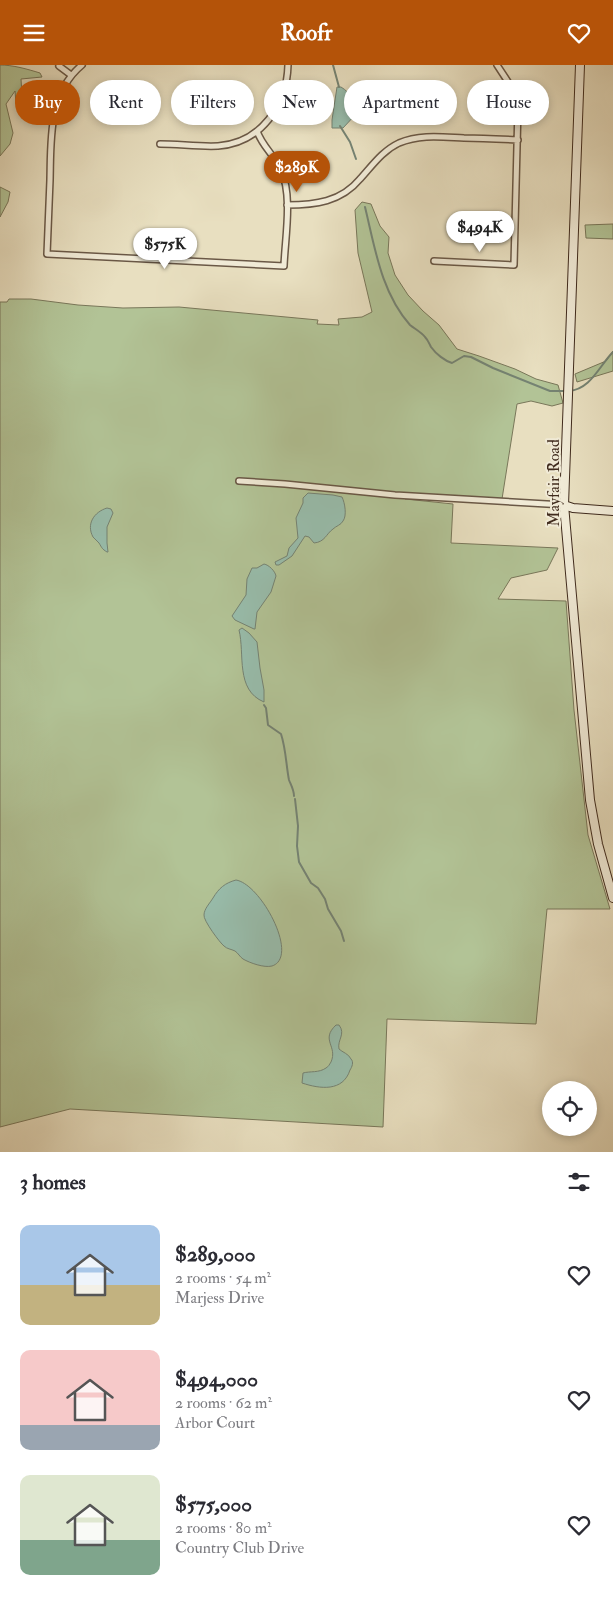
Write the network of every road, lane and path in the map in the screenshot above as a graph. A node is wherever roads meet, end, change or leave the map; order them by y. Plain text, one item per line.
1 (82, 65) edge
2 (288, 65) edge
3 (497, 65) edge
4 (580, 65) edge
5 (59, 66) edge
6 (71, 75) junction
7 (257, 131) junction
8 (518, 140) junction
9 (160, 144) dead end
10 (287, 205) junction
11 (434, 261) dead end
12 (239, 481) dead end
13 (564, 505) junction
14 (613, 511) edge
15 (613, 898) edge

1 - 6 street
2 - 7 street
3 - 8 street
4 - 13 street, Mayfair Road
5 - 6 street
6 - 10 street
7 - 9 street
7 - 10 street
8 - 10 street
8 - 11 street
12 - 13 street
13 - 14 street
13 - 15 street, Mayfair Road

